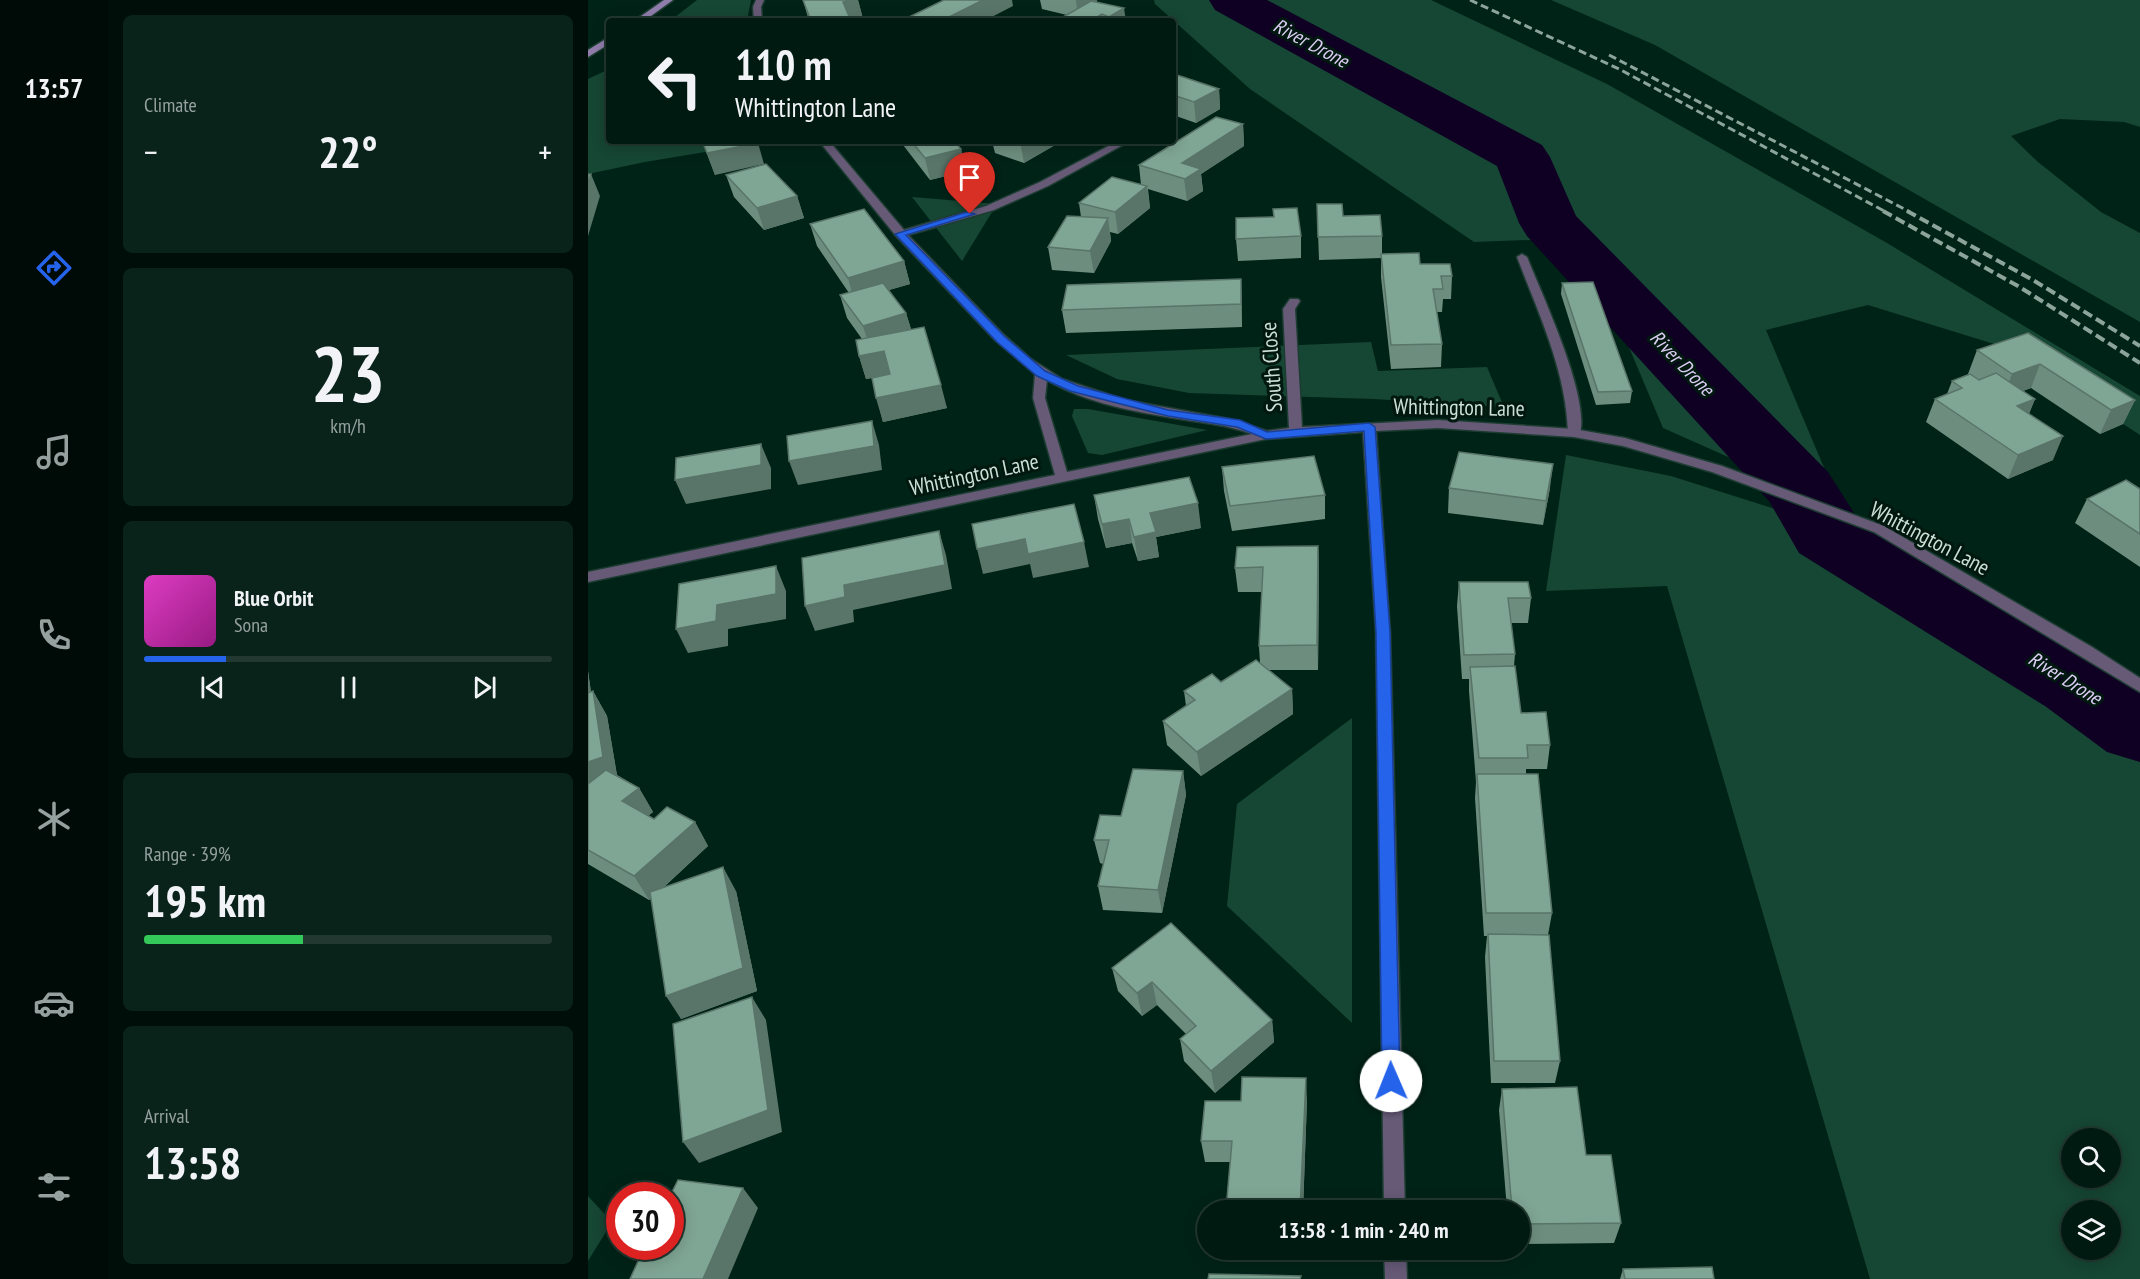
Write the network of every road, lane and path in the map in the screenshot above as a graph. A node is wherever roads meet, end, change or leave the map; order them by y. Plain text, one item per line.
1 (669, 0) edge
2 (760, 0) edge
3 (642, 18) edge
4 (758, 18) edge
5 (606, 42) edge
6 (588, 54) edge
7 (826, 144) edge
8 (1119, 144) edge
9 (900, 234) junction
10 (1522, 257) dead end
11 (1294, 301) dead end
12 (1041, 374) junction
13 (1369, 427) junction
14 (1296, 431) junction
15 (1574, 433) junction
16 (1266, 435) junction
17 (1062, 477) junction
18 (588, 577) edge
19 (2140, 686) edge
20 (1394, 1200) edge
21 (1395, 1260) edge
22 (1396, 1279) edge

1 - 3 main road
2 - 4 street
5 - 6 main road
7 - 9 street
8 - 9 street
9 - 12 street
10 - 15 street
11 - 14 street, South Close
12 - 16 street
12 - 17 street
13 - 14 street, Whittington Lane
13 - 15 street, Whittington Lane
13 - 20 street
14 - 16 street, Whittington Lane
15 - 19 street, Whittington Lane
16 - 17 street, Whittington Lane
17 - 18 street, Whittington Lane
21 - 22 street

